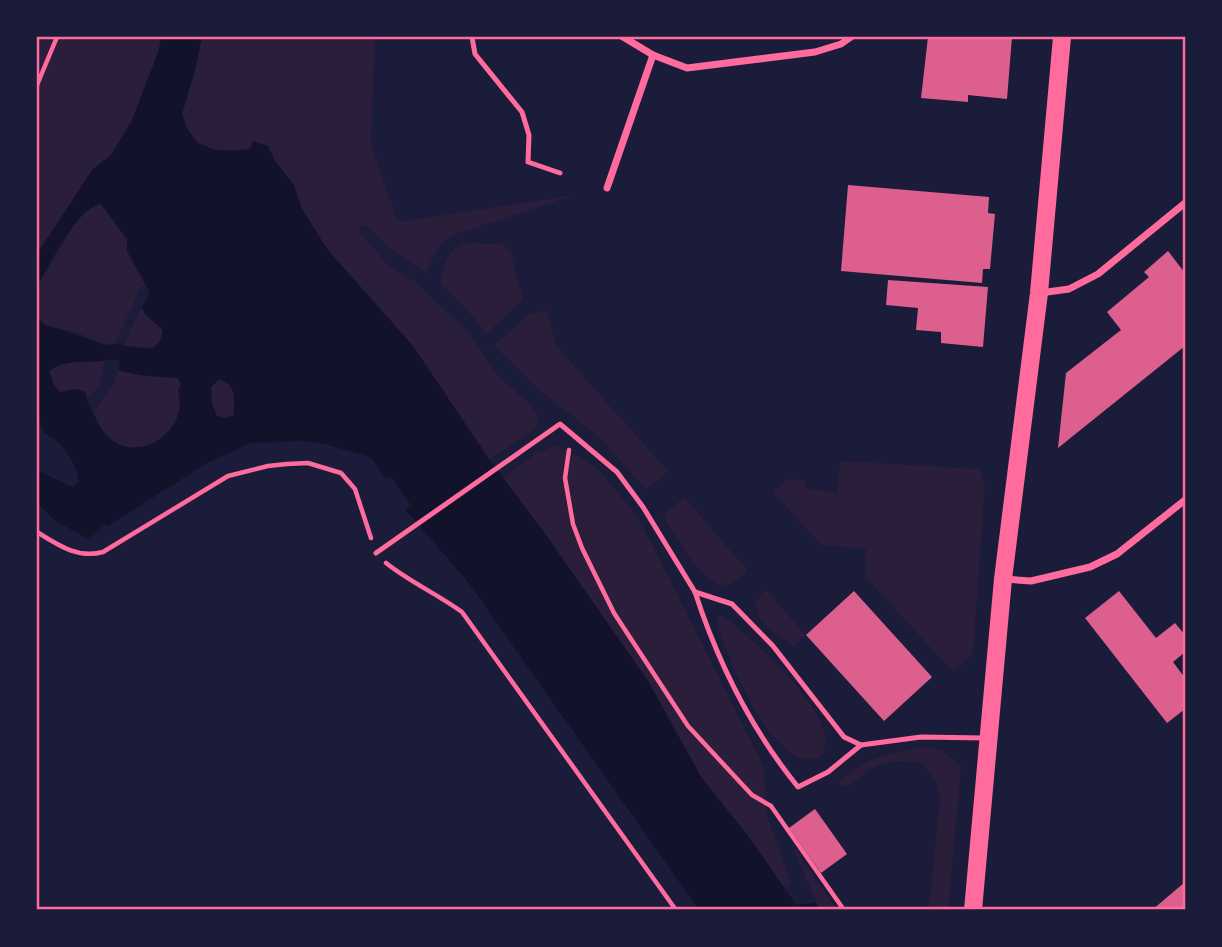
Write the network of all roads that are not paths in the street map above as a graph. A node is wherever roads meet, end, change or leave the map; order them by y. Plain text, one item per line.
1 (472, 37) edge
2 (623, 37) edge
3 (851, 37) edge
4 (1062, 37) edge
5 (653, 55) junction
6 (560, 173) dead end
7 (607, 188) dead end
8 (1185, 203) edge
9 (1039, 293) junction
10 (1185, 500) edge
11 (376, 553) road end
12 (1003, 579) junction
13 (695, 592) junction
14 (989, 739) junction
15 (861, 745) junction
16 (973, 910) edge

1 - 6 lane
2 - 5 street
3 - 5 street
4 - 9 main road
5 - 7 street
8 - 9 street
9 - 12 main road
10 - 12 street
11 - 13 lane
12 - 14 main road
13 - 15 lane
13 - 15 lane
14 - 15 lane
14 - 16 main road

